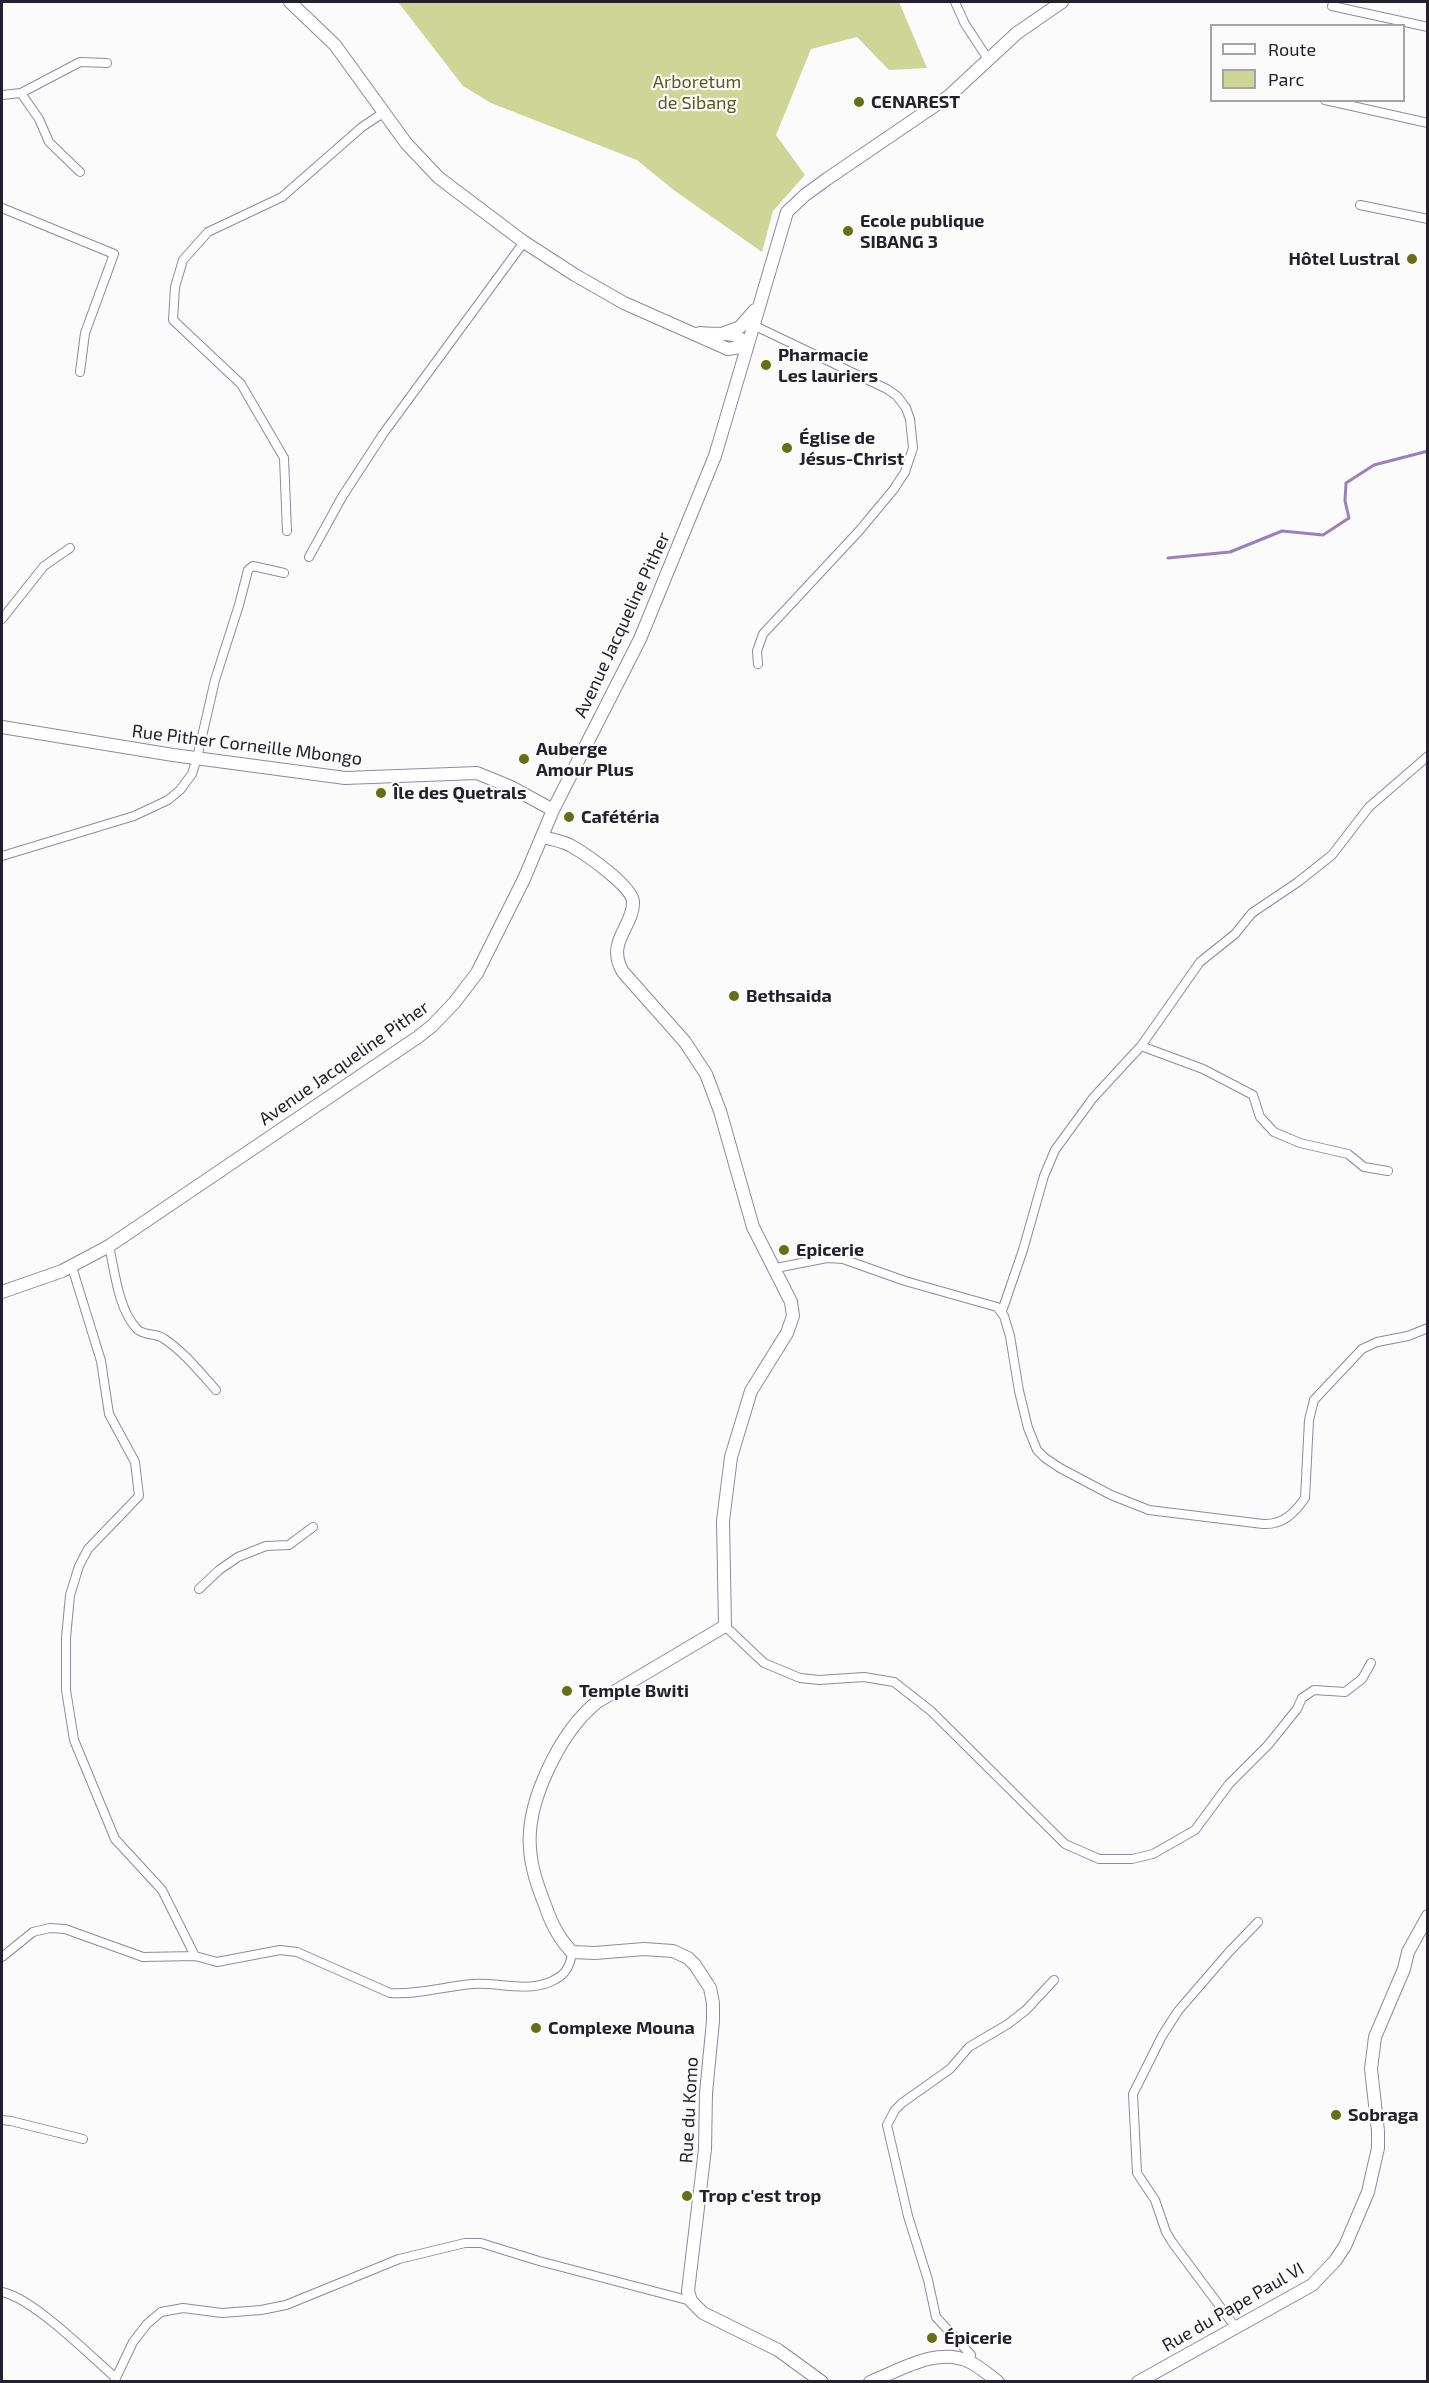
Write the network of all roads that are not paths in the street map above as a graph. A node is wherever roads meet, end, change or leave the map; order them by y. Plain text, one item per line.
1 (290, 2) edge
2 (955, 2) edge
3 (1062, 2) edge
4 (1332, 6) dead end
5 (1428, 27) edge
6 (988, 59) junction
7 (107, 63) dead end
8 (21, 93) junction
9 (2, 95) edge
10 (1334, 102) edge
11 (382, 113) junction
12 (1428, 123) edge
13 (80, 172) dead end
14 (1360, 205) dead end
15 (2, 208) edge
16 (1428, 219) edge
17 (524, 242) junction
18 (758, 307) junction
19 (753, 325) junction
20 (716, 339) junction
21 (746, 346) junction
22 (80, 372) dead end
23 (737, 383) junction
24 (287, 531) dead end
25 (70, 548) dead end
26 (309, 557) dead end
27 (284, 573) dead end
28 (2, 619) edge
29 (758, 664) dead end
30 (2, 727) edge
31 (1428, 756) edge
32 (197, 758) junction
33 (553, 810) junction
34 (543, 837) junction
35 (2, 856) edge
36 (1141, 1046) junction
37 (1388, 1171) dead end
38 (109, 1246) junction
39 (72, 1267) junction
40 (776, 1268) junction
41 (2, 1292) edge
42 (1002, 1311) junction
43 (1428, 1328) edge
44 (216, 1390) dead end
45 (313, 1527) dead end
46 (199, 1589) dead end
47 (724, 1626) junction
48 (1371, 1663) dead end
49 (1428, 1916) edge
50 (1258, 1922) dead end
51 (572, 1952) junction
52 (195, 1956) junction
53 (2, 1957) edge
54 (1054, 1980) dead end
55 (2, 2120) edge
56 (83, 2139) dead end
57 (2, 2292) edge
58 (691, 2301) junction
59 (1236, 2328) junction
60 (969, 2361) junction
61 (115, 2380) edge
62 (822, 2382) edge
63 (870, 2382) edge
64 (998, 2382) edge
65 (1138, 2382) edge

1 - 11 street
2 - 6 street
3 - 6 street, Avenue Jacqueline Pither
4 - 5 street
6 - 18 street, Avenue Jacqueline Pither
7 - 8 street
8 - 9 street
8 - 13 street
10 - 12 street
11 - 17 street
11 - 24 street
14 - 16 street
15 - 22 street
17 - 20 street
17 - 26 street
18 - 19 street, Avenue Jacqueline Pither
18 - 20 street
19 - 21 street, Avenue Jacqueline Pither
19 - 29 street
20 - 21 street
20 - 23 street
21 - 23 street, Avenue Jacqueline Pither
23 - 33 street, Avenue Jacqueline Pither
25 - 28 street
27 - 32 street
30 - 32 street, Rue Pither Corneille Mbongo
31 - 36 street
32 - 33 street, Rue Pither Corneille Mbongo
32 - 35 street
33 - 34 street, Avenue Jacqueline Pither
34 - 38 street, Avenue Jacqueline Pither
34 - 40 street
36 - 37 street
36 - 42 street
38 - 39 street, Avenue Jacqueline Pither
38 - 44 street
39 - 41 street, Avenue Jacqueline Pither
39 - 52 street
40 - 42 street
40 - 47 street
42 - 43 street
45 - 46 street
47 - 48 street
47 - 51 street
49 - 59 street, Rue du Pape Paul VI
50 - 59 street
51 - 52 street
51 - 58 street, Rue du Komo
52 - 53 street
54 - 60 street
55 - 56 street
57 - 61 street
58 - 61 street
58 - 62 street
59 - 65 street, Rue du Pape Paul VI
60 - 63 street
60 - 64 street

